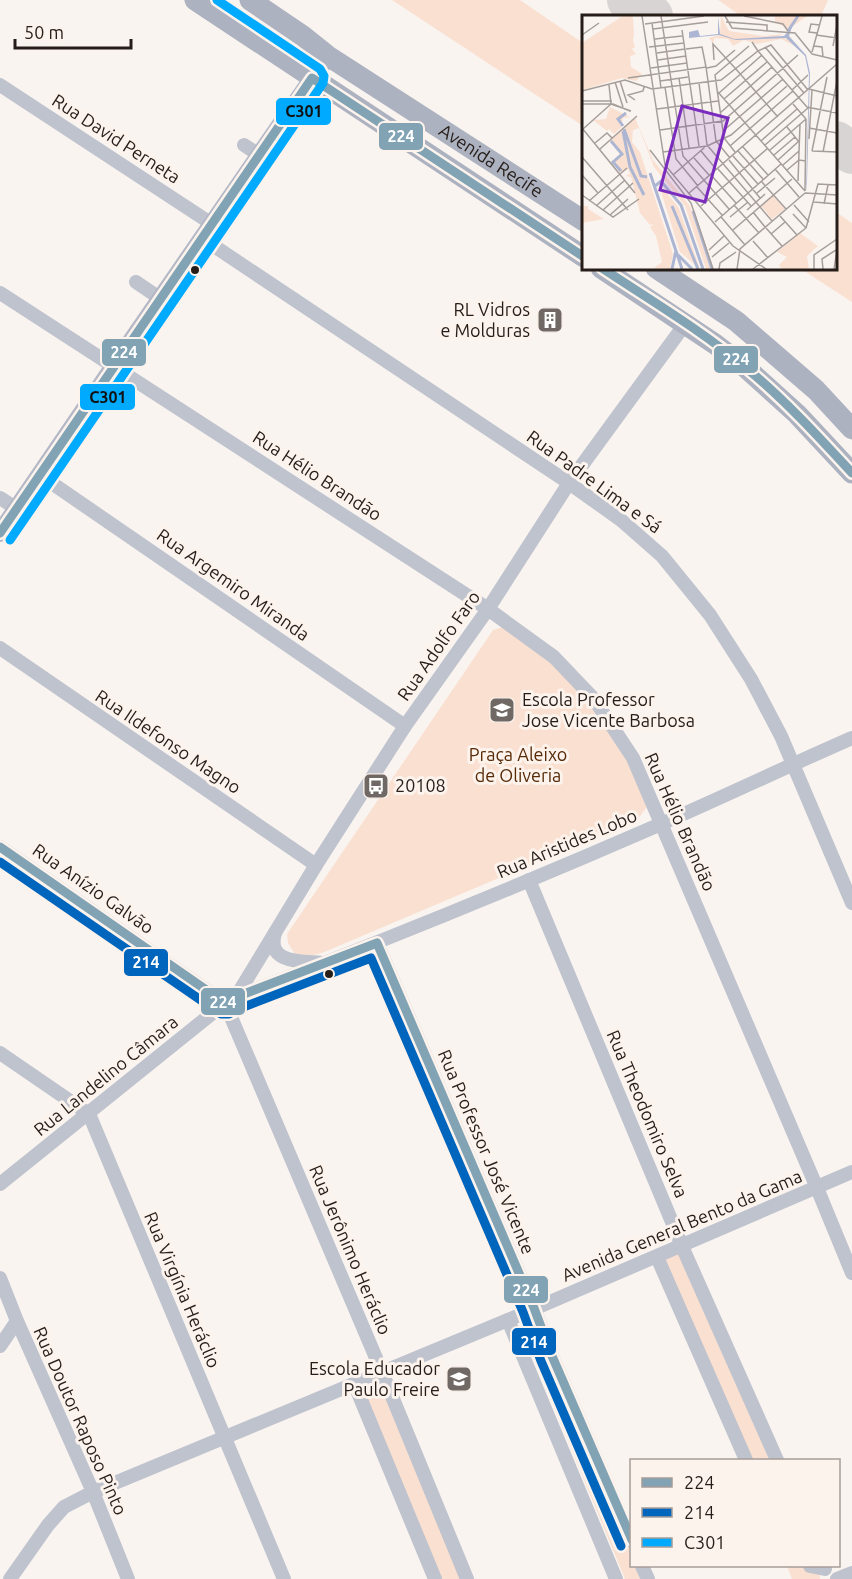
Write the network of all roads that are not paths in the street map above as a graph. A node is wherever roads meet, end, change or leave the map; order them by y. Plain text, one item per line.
1 (195, 0) edge
2 (250, 0) edge
3 (328, 56) junction
4 (312, 78) junction
5 (0, 85) edge
6 (582, 220) edge
7 (207, 231) junction
8 (582, 256) edge
9 (604, 270) edge
10 (659, 270) edge
11 (136, 282) dead end
12 (0, 293) edge
13 (161, 299) junction
14 (685, 324) junction
15 (114, 366) junction
16 (852, 429) edge
17 (852, 473) edge
18 (40, 474) junction
19 (569, 483) junction
20 (0, 498) edge
21 (17, 509) junction
22 (0, 533) edge
23 (488, 609) junction
24 (0, 648) edge
25 (405, 726) junction
26 (852, 738) edge
27 (794, 764) junction
28 (662, 824) junction
29 (0, 847) edge
30 (316, 866) junction
31 (529, 880) junction
32 (852, 903) edge
33 (275, 932) junction
34 (377, 943) junction
35 (327, 963) junction
36 (231, 1000) junction
37 (0, 1053) edge
38 (88, 1114) junction
39 (852, 1172) edge
40 (0, 1184) edge
41 (817, 1188) junction
42 (682, 1246) junction
43 (657, 1257) junction
44 (852, 1273) edge
45 (0, 1278) edge
46 (534, 1308) junction
47 (508, 1320) junction
48 (17, 1321) junction
49 (0, 1346) edge
50 (382, 1372) junction
51 (354, 1383) junction
52 (225, 1437) junction
53 (745, 1459) edge
54 (776, 1459) edge
55 (93, 1492) junction
56 (630, 1536) edge
57 (852, 1573) edge
58 (10, 1579) edge
59 (128, 1579) edge
60 (284, 1579) edge
61 (435, 1579) edge
62 (467, 1579) edge
63 (616, 1579) edge
64 (837, 1579) edge

1 - 4 main road, Avenida Recife
2 - 3 main road, Avenida Recife
3 - 4 main road
3 - 6 main road, Avenida Recife
4 - 7 main road
4 - 8 main road, Avenida Recife
5 - 7 street, Rua David Perneta
7 - 13 main road
7 - 19 street, Rua Padre Lima e Sá
9 - 14 main road
10 - 16 main road
11 - 13 street
12 - 15 street, Rua Hélio Brandão
13 - 15 main road
14 - 17 main road
14 - 19 street, Rua Adolfo Faro
15 - 18 main road
15 - 23 street, Rua Hélio Brandão
18 - 21 main road
18 - 25 street, Rua Argemiro Miranda
19 - 23 street, Rua Adolfo Faro
19 - 27 street, Rua Padre Lima e Sá
20 - 21 street
21 - 22 main road
23 - 25 street, Rua Adolfo Faro
23 - 28 street, Rua Hélio Brandão
24 - 30 street, Rua Ildefonso Magno
25 - 30 street, Rua Adolfo Faro
26 - 27 street, Rua Aristides Lobo
27 - 28 street, Rua Aristides Lobo
27 - 32 street, Rua Padre Lima e Sá
28 - 31 street, Rua Aristides Lobo
28 - 41 street, Rua Hélio Brandão
29 - 36 street, Rua Anízio Galvão
30 - 33 street, Rua Adolfo Faro
31 - 34 street, Rua Aristides Lobo
31 - 42 street, Rua Theodomiro Selva
33 - 35 street, Rua Aristides Lobo
33 - 36 street, Rua Adolfo Faro
34 - 35 street, Rua Aristides Lobo
34 - 46 street, Rua Professor José Vicente
35 - 36 street, Rua Aristides Lobo
36 - 38 street, Rua Landelino Câmara
36 - 50 street, Rua Jerônimo Heráclio
37 - 38 street
38 - 40 street, Rua Landelino Câmara
38 - 52 street, Rua Virgínia Heráclio
39 - 41 street, Avenida General Bento da Gama
41 - 42 street, Avenida General Bento da Gama
41 - 44 street, Rua Hélio Brandão
42 - 43 street, Avenida General Bento da Gama
42 - 54 street, Rua Theodomiro Selva
43 - 46 street, Avenida General Bento da Gama
43 - 53 street
45 - 48 street, Rua Doutor Raposo Pinto
46 - 47 street, Avenida General Bento da Gama
46 - 56 street, Rua Professor José Vicente
47 - 50 street, Avenida General Bento da Gama
47 - 63 street
48 - 49 street
48 - 55 street, Rua Doutor Raposo Pinto
50 - 51 street, Avenida General Bento da Gama
50 - 62 street, Rua Jerônimo Heráclio
51 - 52 street, Avenida General Bento da Gama
51 - 61 street
52 - 55 street, Avenida General Bento da Gama
52 - 60 street, Rua Virgínia Heráclio
55 - 58 street, Avenida General Bento da Gama
55 - 59 street, Rua Doutor Raposo Pinto
57 - 64 street

